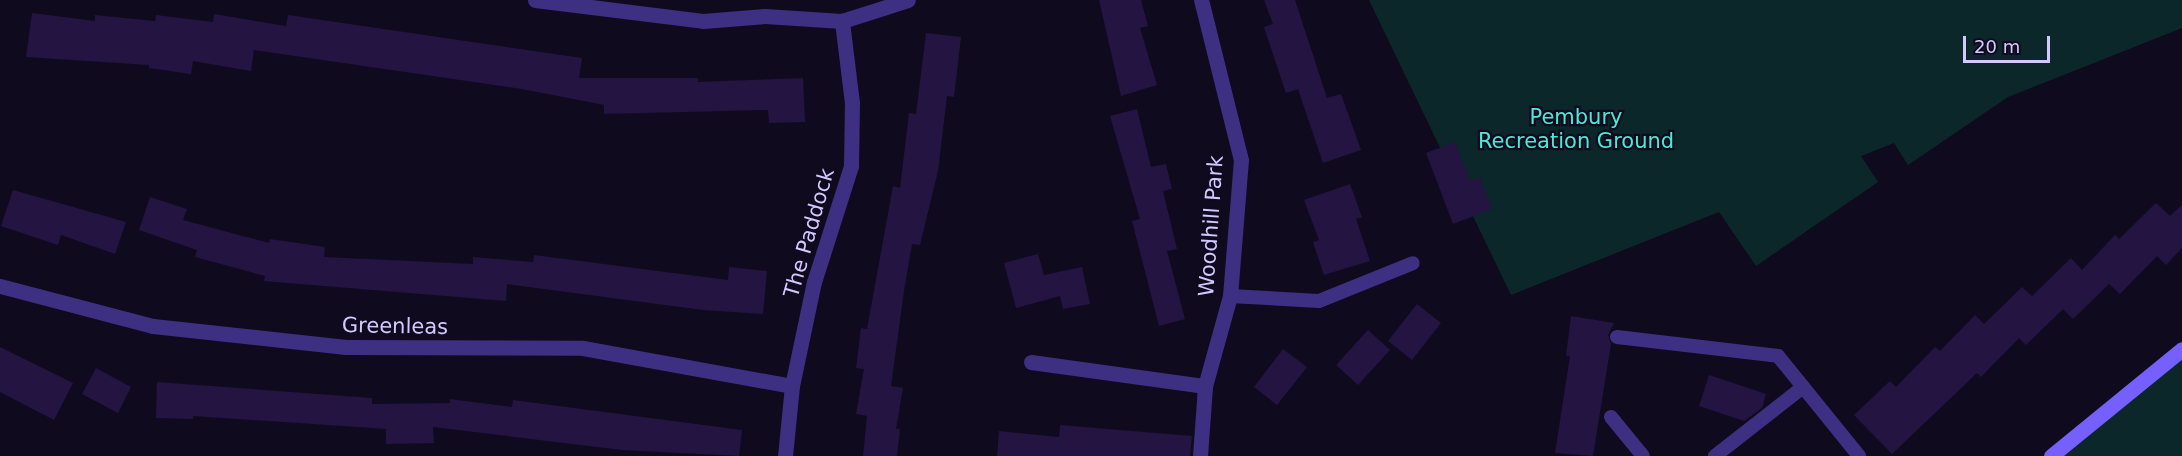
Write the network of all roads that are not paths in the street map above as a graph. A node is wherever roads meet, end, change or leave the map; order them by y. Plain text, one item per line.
1 (536, 0) edge
2 (908, 0) edge
3 (1201, 0) edge
4 (842, 21) junction
5 (1413, 263) dead end
6 (0, 286) edge
7 (1230, 296) junction
8 (1617, 337) dead end
9 (2182, 349) edge
10 (1030, 362) dead end
11 (792, 386) junction
12 (1205, 386) junction
13 (1803, 387) junction
14 (1611, 417) dead end
15 (785, 456) edge
16 (1200, 456) edge
17 (1643, 456) edge
18 (1715, 456) edge
19 (1859, 456) edge
20 (2051, 456) edge

1 - 4 street
2 - 4 street
3 - 7 street, Woodhill Park
4 - 11 street, The Paddock
5 - 7 lane
6 - 11 street, Greenleas
7 - 12 street, Woodhill Park
8 - 13 lane
9 - 20 street
10 - 12 street
11 - 15 street, The Paddock
12 - 16 street, Woodhill Park
13 - 18 lane
13 - 19 lane
14 - 17 lane

